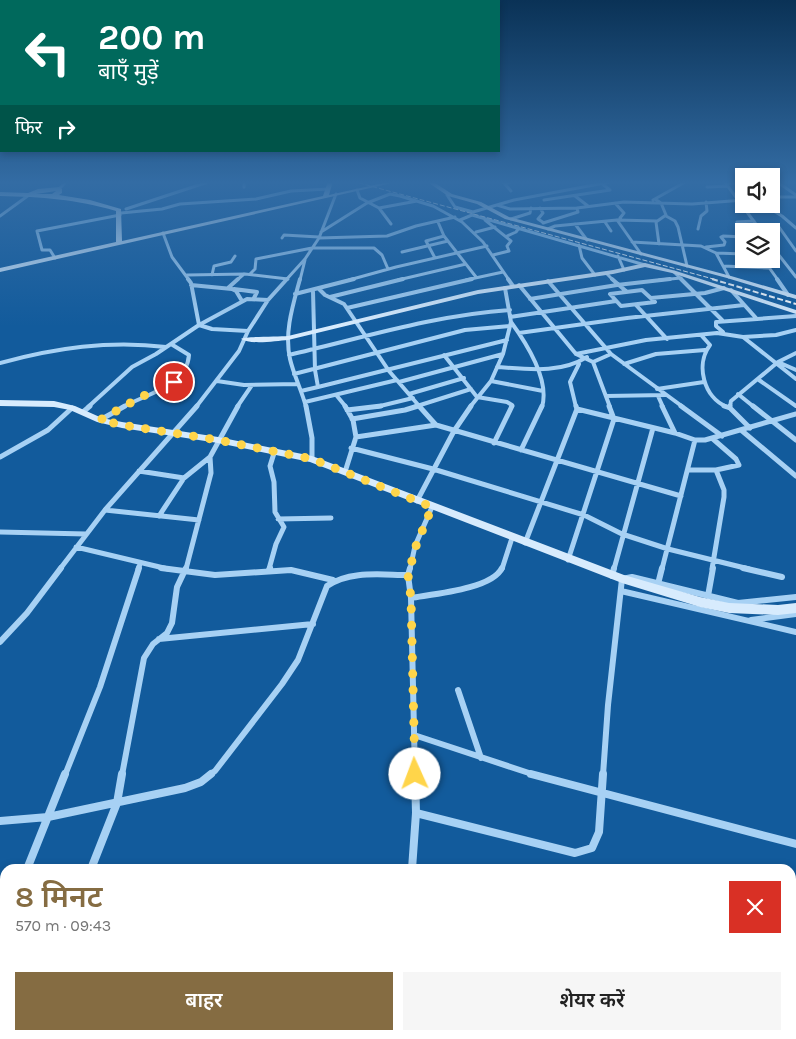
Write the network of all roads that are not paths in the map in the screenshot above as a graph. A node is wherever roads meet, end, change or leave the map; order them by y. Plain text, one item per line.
1 (44, 229) edge
2 (119, 229) edge
3 (178, 229) edge
4 (322, 229) edge
5 (330, 229) edge
6 (408, 229) edge
7 (441, 229) edge
8 (473, 229) edge
9 (485, 229) edge
10 (498, 229) edge
11 (518, 229) edge
12 (524, 229) edge
13 (554, 229) edge
14 (579, 229) edge
15 (625, 229) edge
16 (658, 229) edge
17 (678, 229) edge
18 (780, 230) edge
19 (476, 232) junction
20 (162, 233) junction
21 (319, 236) junction
22 (444, 236) junction
23 (507, 236) junction
24 (735, 237) edge
25 (282, 238) dead end
26 (587, 240) junction
27 (448, 241) junction
28 (632, 242) junction
29 (119, 243) junction
30 (659, 244) junction
31 (427, 245) junction
32 (579, 245) junction
33 (681, 245) junction
34 (487, 246) junction
35 (705, 246) junction
36 (312, 248) junction
37 (796, 251) edge
38 (402, 252) dead end
39 (457, 253) junction
40 (716, 253) junction
41 (641, 254) junction
42 (735, 254) edge
43 (492, 255) junction
44 (235, 256) dead end
45 (618, 256) junction
46 (780, 257) edge
47 (55, 258) junction
48 (435, 258) junction
49 (305, 259) junction
50 (466, 264) junction
51 (645, 265) junction
52 (687, 266) junction
53 (723, 266) junction
54 (735, 267) edge
55 (769, 268) edge
56 (2, 269) edge
57 (388, 269) junction
58 (624, 270) junction
59 (503, 272) junction
60 (674, 272) junction
61 (606, 273) junction
62 (244, 274) junction
63 (250, 274) junction
64 (212, 275) junction
65 (595, 275) junction
66 (186, 276) junction
67 (0, 277) edge
68 (476, 277) junction
69 (729, 277) junction
70 (796, 277) edge
71 (681, 278) junction
72 (288, 279) junction
73 (548, 281) junction
74 (191, 285) junction
75 (617, 285) junction
76 (512, 286) junction
77 (228, 288) junction
78 (320, 289) junction
79 (728, 289) junction
80 (314, 291) junction
81 (627, 292) junction
82 (696, 293) junction
83 (295, 294) junction
84 (558, 294) junction
85 (788, 294) junction
86 (329, 297) junction
87 (796, 297) edge
88 (254, 298) junction
89 (650, 298) junction
90 (530, 299) junction
91 (268, 300) junction
92 (242, 301) junction
93 (616, 301) junction
94 (636, 305) junction
95 (744, 305) junction
96 (347, 308) junction
97 (711, 308) junction
98 (571, 309) junction
99 (510, 310) junction
100 (796, 312) edge
101 (544, 313) junction
102 (646, 316) junction
103 (796, 316) edge
104 (756, 318) junction
105 (722, 320) junction
106 (356, 322) junction
107 (510, 322) junction
108 (584, 324) junction
109 (199, 325) junction
110 (556, 328) junction
111 (796, 330) edge
112 (248, 332) junction
113 (519, 332) junction
114 (314, 333) junction
115 (724, 333) junction
116 (701, 335) junction
117 (743, 337) junction
118 (288, 338) junction
119 (367, 338) junction
120 (667, 338) junction
121 (245, 339) junction
122 (507, 340) junction
123 (171, 344) junction
124 (166, 347) junction
125 (606, 349) junction
126 (314, 350) junction
127 (705, 350) junction
128 (796, 352) edge
129 (376, 353) junction
130 (503, 354) junction
131 (576, 354) junction
132 (611, 354) junction
133 (289, 355) junction
134 (444, 355) junction
135 (587, 357) junction
136 (593, 362) junction
137 (0, 363) edge
138 (777, 363) junction
139 (579, 364) junction
140 (624, 364) junction
141 (454, 366) junction
142 (497, 367) junction
143 (536, 369) junction
144 (315, 370) junction
145 (796, 370) edge
146 (389, 371) junction
147 (294, 374) junction
148 (464, 378) junction
149 (759, 380) junction
150 (796, 380) edge
151 (217, 381) junction
152 (398, 381) junction
153 (491, 382) junction
154 (704, 382) junction
155 (298, 384) junction
156 (252, 385) junction
157 (318, 387) junction
158 (471, 389) junction
159 (657, 389) junction
160 (301, 390) junction
161 (543, 391) junction
162 (409, 394) junction
163 (738, 394) junction
164 (666, 395) junction
165 (336, 396) junction
166 (477, 396) junction
167 (606, 396) junction
168 (658, 396) junction
169 (413, 398) junction
170 (305, 402) junction
171 (0, 403) edge
172 (419, 405) junction
173 (796, 406) edge
174 (72, 408) junction
175 (730, 408) junction
176 (577, 409) junction
177 (347, 410) junction
178 (83, 412) junction
179 (796, 414) edge
180 (352, 419) junction
181 (614, 419) junction
182 (100, 420) junction
183 (773, 421) junction
184 (436, 425) junction
185 (653, 428) junction
186 (750, 428) junction
187 (741, 430) junction
188 (454, 431) junction
189 (175, 433) junction
190 (675, 433) junction
191 (722, 436) junction
192 (356, 437) junction
193 (714, 439) junction
194 (218, 440) junction
195 (695, 440) junction
196 (796, 440) edge
197 (494, 443) junction
198 (351, 448) junction
199 (275, 450) junction
200 (522, 450) junction
201 (0, 457) edge
202 (210, 457) junction
203 (312, 459) junction
204 (556, 460) junction
205 (433, 469) junction
206 (689, 470) junction
207 (716, 470) junction
208 (140, 471) junction
209 (345, 472) junction
210 (598, 472) junction
211 (796, 476) edge
212 (184, 478) junction
213 (637, 484) junction
214 (681, 496) junction
215 (417, 501) junction
216 (541, 502) junction
217 (432, 507) junction
218 (105, 510) junction
219 (584, 515) junction
220 (159, 516) junction
221 (331, 518) dead end
222 (278, 519) junction
223 (199, 520) junction
224 (0, 532) edge
225 (86, 534) junction
226 (622, 534) junction
227 (512, 538) junction
228 (525, 543) junction
229 (76, 547) junction
230 (668, 549) junction
231 (568, 560) junction
232 (714, 560) junction
233 (140, 564) junction
234 (269, 570) junction
235 (184, 571) junction
236 (408, 575) junction
237 (612, 576) junction
238 (782, 577) dead end
239 (622, 579) junction
240 (333, 580) junction
241 (658, 584) junction
242 (621, 591) junction
243 (708, 596) junction
244 (796, 597) edge
245 (411, 598) junction
246 (796, 608) edge
247 (796, 614) edge
248 (746, 620) junction
249 (312, 624) junction
250 (796, 632) edge
251 (158, 639) junction
252 (0, 642) edge
253 (458, 690) dead end
254 (414, 735) junction
255 (481, 758) junction
256 (602, 795) junction
257 (117, 803) junction
258 (416, 813) junction
259 (48, 817) junction
260 (0, 821) edge
261 (796, 844) edge
262 (29, 864) edge
263 (93, 864) edge
264 (412, 864) edge

1 - 47 street
2 - 29 street
3 - 20 street
4 - 21 street
5 - 21 street
6 - 21 street
7 - 22 street
8 - 19 street
9 - 19 street
10 - 23 street
11 - 23 street
12 - 32 street
13 - 26 street
14 - 26 street
15 - 28 street
16 - 30 street
17 - 33 street
18 - 37 street
19 - 34 street
20 - 29 street
20 - 66 street
21 - 25 street
21 - 36 street
22 - 27 street
22 - 31 street
23 - 43 street
24 - 35 street
26 - 41 street
27 - 31 street
27 - 39 street
28 - 30 street
28 - 41 street
29 - 47 street
30 - 33 street
31 - 38 street
31 - 48 street
32 - 45 street
32 - 65 street
33 - 35 street
33 - 52 street
34 - 39 street
34 - 43 street
35 - 40 street
36 - 49 street
36 - 57 street
36 - 63 street
39 - 48 street
39 - 50 street
40 - 42 street
40 - 53 street
41 - 52 street
43 - 59 street
44 - 64 street
45 - 51 street
45 - 58 street
46 - 70 street
47 - 56 street
48 - 57 street
49 - 72 street
49 - 83 street
50 - 68 street
50 - 86 street
51 - 58 street
51 - 60 street
52 - 69 street
53 - 54 street
53 - 69 street
55 - 85 street
56 - 67 street
57 - 78 street
58 - 61 street
59 - 68 street
59 - 76 street
60 - 71 street
60 - 79 street
61 - 65 street
61 - 75 street
62 - 63 street
62 - 64 street
62 - 77 street
63 - 72 street
64 - 66 street
65 - 73 street
66 - 74 street
68 - 96 street
69 - 85 street
71 - 75 street
71 - 82 street
72 - 91 street
73 - 76 street
73 - 84 street
74 - 77 street
74 - 109 street
75 - 81 street
75 - 84 street
76 - 90 street
76 - 99 street
76 - 106 street
77 - 88 street
77 - 92 street
78 - 80 street
78 - 86 street
79 - 82 street
79 - 95 street
79 - 100 street
80 - 83 street
80 - 114 street
81 - 89 street
81 - 93 street
82 - 89 street
82 - 97 street
83 - 118 street
84 - 90 street
84 - 98 street
85 - 87 street
86 - 96 street
88 - 91 street
88 - 92 street
89 - 94 street
90 - 101 street
91 - 112 street
92 - 109 street
93 - 94 street
93 - 98 street
94 - 102 street
95 - 97 street
95 - 104 street
96 - 106 street
97 - 102 street
97 - 105 street
98 - 101 street
98 - 108 street
99 - 107 street
99 - 119 street
101 - 107 street
101 - 110 street
102 - 108 street
102 - 120 street
103 - 104 street
104 - 105 street
105 - 115 street
106 - 114 street
106 - 119 street
107 - 113 street
107 - 122 street
107 - 129 street
108 - 110 street
108 - 125 street
109 - 112 street
109 - 123 street
110 - 113 street
110 - 131 street
111 - 117 street
112 - 121 street
113 - 143 street
114 - 118 street
114 - 126 street
115 - 116 street
115 - 117 street
116 - 120 street
116 - 127 street
117 - 138 street
118 - 121 street
118 - 133 street
119 - 126 street
119 - 129 street
120 - 125 street
121 - 151 street
122 - 130 street
122 - 134 street
123 - 124 street
123 - 182 street
124 - 137 street
124 - 178 street
125 - 131 street
125 - 132 street
126 - 133 street
126 - 144 street
127 - 140 street
127 - 154 street
128 - 138 street
129 - 144 street
129 - 146 street
130 - 141 street
130 - 142 street
131 - 135 street
132 - 136 street
132 - 140 street
133 - 147 street
134 - 141 street
134 - 146 street
135 - 136 street
135 - 139 street
136 - 167 street
138 - 145 street
138 - 149 street
138 - 150 street
139 - 143 street
139 - 176 street
140 - 159 street
141 - 148 street
141 - 152 street
142 - 143 street
142 - 153 street
143 - 161 street
144 - 147 street
144 - 157 street
146 - 152 street
146 - 157 street
147 - 155 street
148 - 158 street
148 - 162 street
149 - 163 street
149 - 173 street
151 - 156 street
151 - 189 street
152 - 162 street
152 - 165 street
153 - 161 street
153 - 166 street
154 - 159 street
154 - 175 street
155 - 156 street
155 - 160 street
156 - 194 street
157 - 160 street
158 - 166 street
158 - 172 street
159 - 164 street
160 - 170 street
161 - 200 street
162 - 169 street
163 - 175 street
163 - 183 street
164 - 168 street
164 - 191 street
165 - 170 street
165 - 177 street
166 - 188 street
166 - 197 street
167 - 168 street
167 - 181 street
168 - 190 street
169 - 172 street
169 - 177 street
170 - 203 street
171 - 174 street
172 - 180 street
172 - 184 street
174 - 178 street
174 - 201 street
175 - 186 street
176 - 181 street
176 - 204 street
177 - 180 street
178 - 182 street
179 - 183 street
180 - 192 street
181 - 185 street
181 - 210 street
182 - 189 street
183 - 186 street
183 - 196 street
184 - 188 street
184 - 192 street
185 - 190 street
185 - 213 street
186 - 187 street
187 - 191 street
187 - 211 street
188 - 197 street
188 - 205 street
189 - 194 street
189 - 208 street
190 - 195 street
191 - 193 street
192 - 198 street
193 - 195 street
193 - 207 street
194 - 199 street
194 - 202 street
195 - 206 street
197 - 200 street
198 - 205 street
198 - 209 street
199 - 203 street
199 - 222 street
200 - 204 street
202 - 212 street
202 - 223 street
203 - 209 street
204 - 210 street
204 - 216 street
205 - 215 street
205 - 216 street
206 - 207 street
206 - 214 street
207 - 232 street
208 - 212 street
208 - 218 street
209 - 215 street
210 - 213 street
210 - 219 street
212 - 220 street
213 - 214 street
213 - 226 street
214 - 230 street
215 - 217 street
216 - 219 street
216 - 228 street
217 - 227 street
217 - 236 street
218 - 220 street
218 - 225 street
219 - 226 street
219 - 231 street
220 - 223 street
221 - 222 street
222 - 234 street
223 - 235 street
224 - 225 street
225 - 229 street
226 - 230 street
226 - 237 street
227 - 228 street
227 - 245 street
228 - 231 street
229 - 233 street
229 - 252 street
230 - 232 street
230 - 241 street
231 - 237 street
232 - 238 street
232 - 243 street
233 - 235 street
233 - 259 street
234 - 235 street
234 - 240 street
235 - 251 street
236 - 240 street
236 - 245 street
237 - 239 street
239 - 241 street
239 - 242 street
239 - 246 street
240 - 249 street
241 - 243 street
242 - 248 street
242 - 256 street
243 - 244 street
245 - 254 street
247 - 248 street
248 - 250 street
249 - 251 street
249 - 257 street
251 - 257 street
253 - 255 street
254 - 255 street
254 - 258 street
255 - 256 street
256 - 258 street
256 - 261 street
257 - 259 street
257 - 263 street
258 - 264 street
259 - 260 street
259 - 262 street

